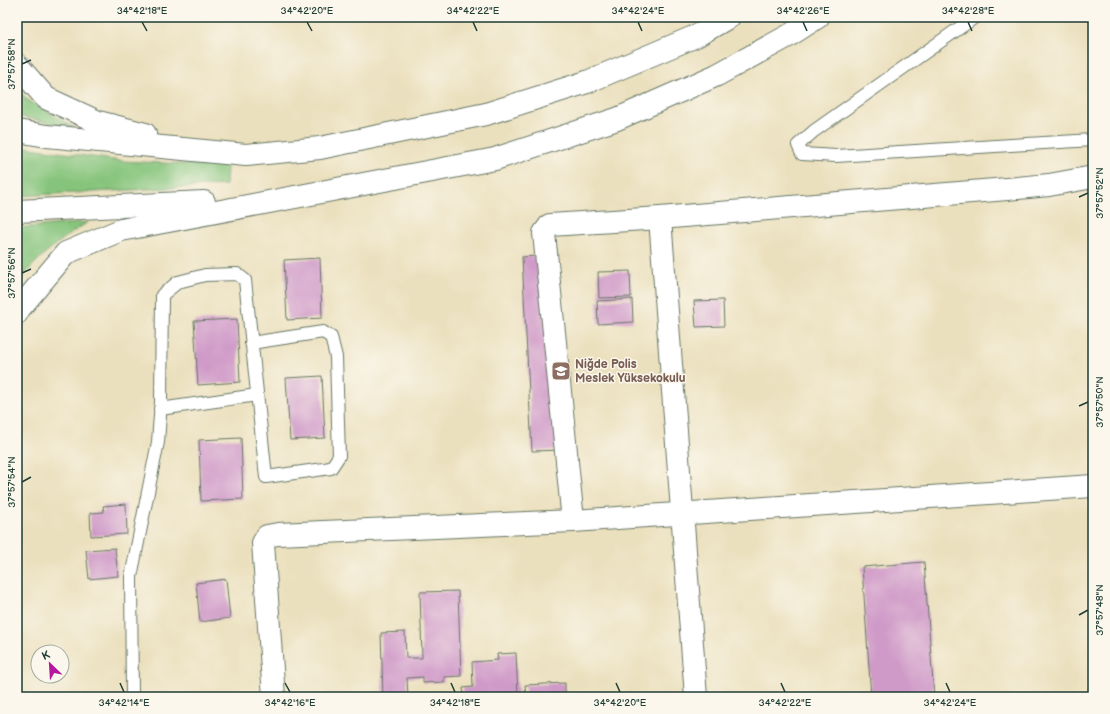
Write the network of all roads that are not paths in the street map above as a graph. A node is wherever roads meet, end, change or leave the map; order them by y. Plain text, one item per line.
1 (729, 17) edge
2 (818, 17) edge
3 (975, 17) edge
4 (17, 66) edge
5 (486, 114) junction
6 (17, 131) edge
7 (1093, 140) edge
8 (1093, 177) edge
9 (299, 197) junction
10 (17, 211) edge
11 (660, 218) junction
12 (17, 313) edge
13 (251, 343) junction
14 (257, 395) junction
15 (160, 409) junction
16 (1093, 486) edge
17 (682, 514) junction
18 (573, 521) junction
19 (132, 697) edge
20 (274, 697) edge
21 (696, 697) edge

1 - 5 main road
2 - 9 main road
3 - 7 lane
4 - 5 main road
5 - 6 main road
8 - 11 main road
9 - 10 main road
9 - 12 main road
11 - 17 main road
11 - 18 main road
13 - 14 lane
13 - 14 lane
13 - 15 lane
14 - 15 lane
15 - 19 lane
16 - 17 main road
17 - 18 main road
17 - 21 main road
18 - 20 main road

